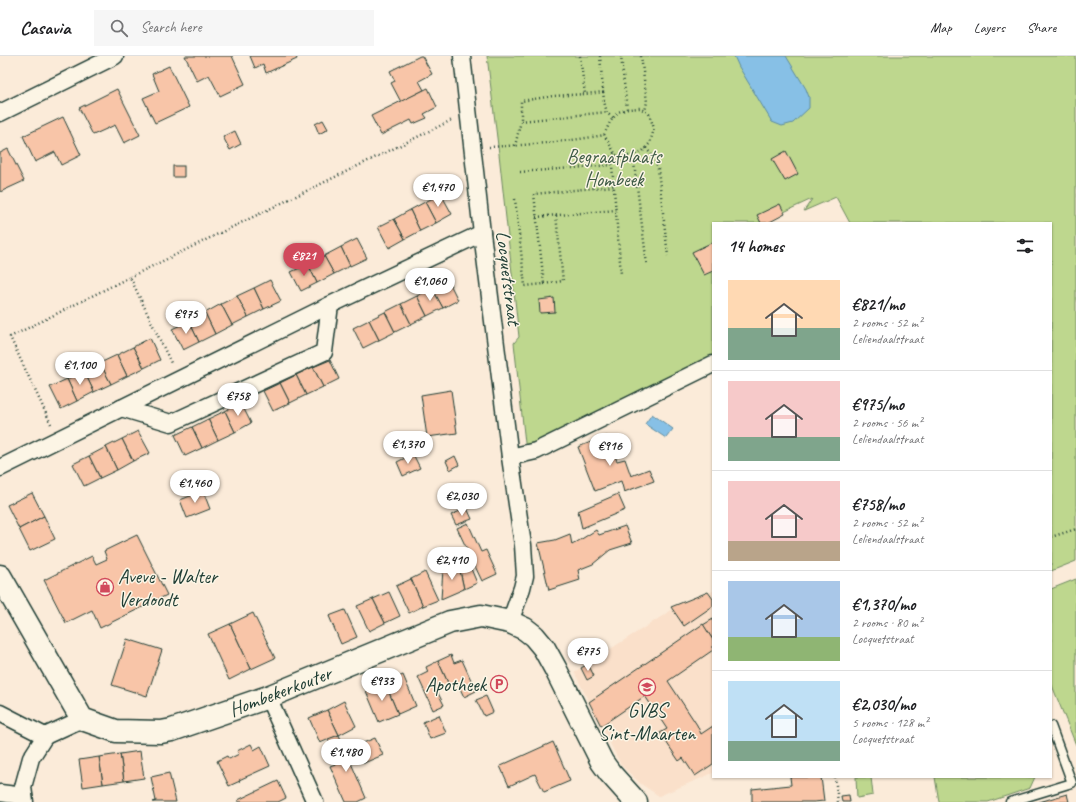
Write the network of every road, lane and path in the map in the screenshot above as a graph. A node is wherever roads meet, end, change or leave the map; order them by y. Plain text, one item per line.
1 (115, 56) edge
2 (462, 56) edge
3 (580, 56) edge
4 (600, 56) edge
5 (621, 56) edge
6 (641, 56) edge
7 (604, 92) junction
8 (585, 94) junction
9 (627, 109) junction
10 (644, 111) junction
11 (468, 112) junction
12 (607, 112) junction
13 (0, 113) edge
14 (613, 118) junction
15 (521, 120) junction
16 (604, 135) junction
17 (515, 146) junction
18 (472, 148) junction
19 (646, 148) junction
20 (614, 153) junction
21 (633, 155) junction
22 (612, 165) junction
23 (520, 172) dead end
24 (614, 186) junction
25 (515, 199) dead end
26 (616, 210) junction
27 (556, 215) junction
28 (536, 217) junction
29 (482, 233) junction
30 (668, 256) dead end
31 (647, 265) dead end
32 (621, 274) dead end
33 (130, 277) junction
34 (544, 284) junction
35 (330, 306) junction
36 (712, 364) edge
37 (179, 380) junction
38 (121, 408) junction
39 (59, 439) junction
40 (510, 457) junction
41 (0, 468) edge
42 (1076, 528) edge
43 (1052, 537) edge
44 (0, 576) edge
45 (510, 622) junction
46 (268, 697) junction
47 (0, 713) edge
48 (82, 719) junction
49 (1052, 729) edge
50 (45, 736) junction
51 (835, 778) edge
52 (0, 794) edge
53 (25, 799) edge
54 (315, 802) edge
55 (636, 802) edge
56 (838, 802) edge
57 (1010, 802) edge

1 - 13 street
2 - 11 street, Locquetstraat
3 - 8 path
4 - 7 path
5 - 9 path
6 - 10 path
7 - 8 path
7 - 12 path
8 - 15 path
9 - 10 path
9 - 14 path
10 - 19 path
11 - 18 street, Locquetstraat
11 - 33 path
12 - 14 path
12 - 15 path
14 - 16 path
15 - 17 path
16 - 17 path
16 - 20 path
17 - 18 path
18 - 29 street, Locquetstraat
19 - 21 path
19 - 30 path
20 - 21 path
20 - 22 path
21 - 31 path
22 - 23 path
22 - 24 path
24 - 26 path
24 - 28 path
25 - 34 path
26 - 27 path
26 - 32 path
27 - 28 path
27 - 34 path
28 - 34 path
29 - 35 street
29 - 40 street, Locquetstraat
33 - 37 path
33 - 39 path
35 - 37 street
35 - 38 street
36 - 40 street
37 - 38 street
38 - 39 street
39 - 41 street
40 - 45 street, Locquetstraat
42 - 43 path
44 - 48 street
45 - 46 street, Hombekerkouter
45 - 55 street, Hombekerkouter
46 - 48 street, Hombekerkouter
46 - 54 street
47 - 50 street
48 - 50 street
49 - 57 lane
50 - 53 street
51 - 56 path
52 - 53 street

